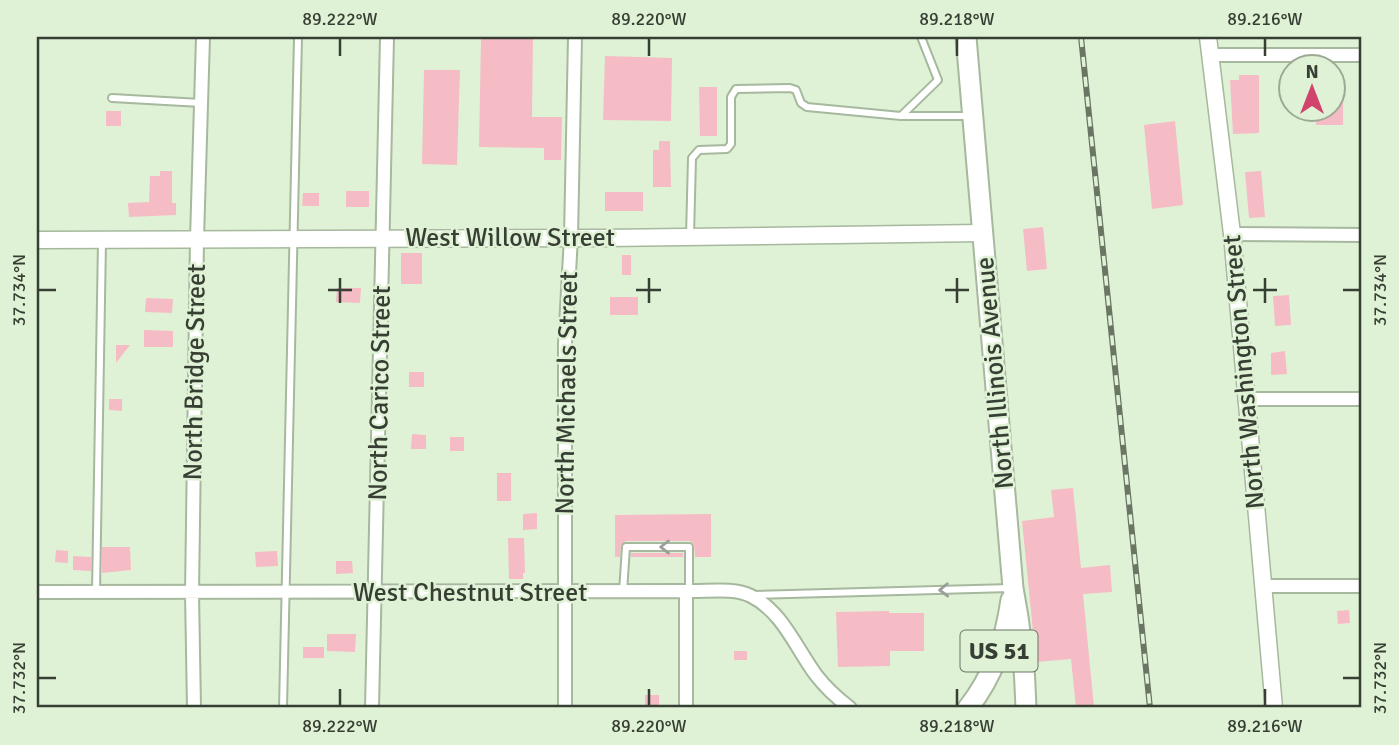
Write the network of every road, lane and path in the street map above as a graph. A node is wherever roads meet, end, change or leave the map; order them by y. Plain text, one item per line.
1 (203, 37) edge
2 (298, 37) edge
3 (387, 37) edge
4 (575, 37) edge
5 (921, 37) edge
6 (965, 37) edge
7 (1208, 37) edge
8 (1211, 55) junction
9 (1362, 55) edge
10 (112, 98) dead end
11 (202, 103) junction
12 (901, 116) junction
13 (973, 116) junction
14 (982, 233) junction
15 (1232, 234) junction
16 (1362, 235) edge
17 (571, 237) junction
18 (690, 237) junction
19 (383, 238) junction
20 (197, 239) junction
21 (292, 239) junction
22 (37, 240) edge
23 (102, 240) junction
24 (1245, 399) junction
25 (1362, 399) edge
26 (1262, 586) junction
27 (1362, 586) edge
28 (1013, 588) junction
29 (688, 591) junction
30 (37, 592) edge
31 (96, 592) junction
32 (623, 592) junction
33 (192, 593) junction
34 (285, 593) junction
35 (375, 593) junction
36 (565, 593) junction
37 (749, 595) junction
38 (194, 708) edge
39 (283, 708) edge
40 (372, 708) edge
41 (565, 708) edge
42 (686, 708) edge
43 (850, 708) edge
44 (968, 708) edge
45 (1026, 708) edge
46 (1274, 708) edge

1 - 11 street, North Bridge Street
2 - 21 lane
3 - 19 street, North Carico Street
4 - 17 street, North Michaels Street
5 - 12 lane
6 - 13 main road, North Illinois Avenue / US 51
7 - 8 street, North Washington Street
8 - 9 street
8 - 15 street, North Washington Street
10 - 11 lane
11 - 20 street, North Bridge Street
12 - 13 lane
12 - 18 lane
13 - 14 main road, North Illinois Avenue / US 51
14 - 18 street, West Willow Street
14 - 28 main road, North Illinois Avenue / US 51
15 - 16 street
15 - 24 street, North Washington Street
17 - 18 street, West Willow Street
17 - 19 street, West Willow Street
17 - 36 street, North Michaels Street
19 - 21 street, West Willow Street
19 - 35 street, North Carico Street
20 - 21 street, West Willow Street
20 - 23 street, West Willow Street
20 - 33 street, North Bridge Street
21 - 34 lane
22 - 23 street, West Willow Street
23 - 31 lane
24 - 25 street
24 - 26 street, North Washington Street
26 - 27 street
26 - 46 street, North Washington Street
28 -> 37 lane
28 - 44 main road, US 51
28 - 45 main road, North Illinois Avenue / US 51
29 - 32 street, West Chestnut Street
29 -> 32 lane
29 - 37 street, West Chestnut Street
29 - 42 street
30 - 31 street, West Chestnut Street
31 - 33 street, West Chestnut Street
32 - 36 street, West Chestnut Street
33 - 34 street, West Chestnut Street
33 - 38 street, North Bridge Street
34 - 35 street, West Chestnut Street
34 - 39 lane
35 - 36 street, West Chestnut Street
35 - 40 street, North Carico Street
36 - 41 street, North Michaels Street
37 - 43 street

